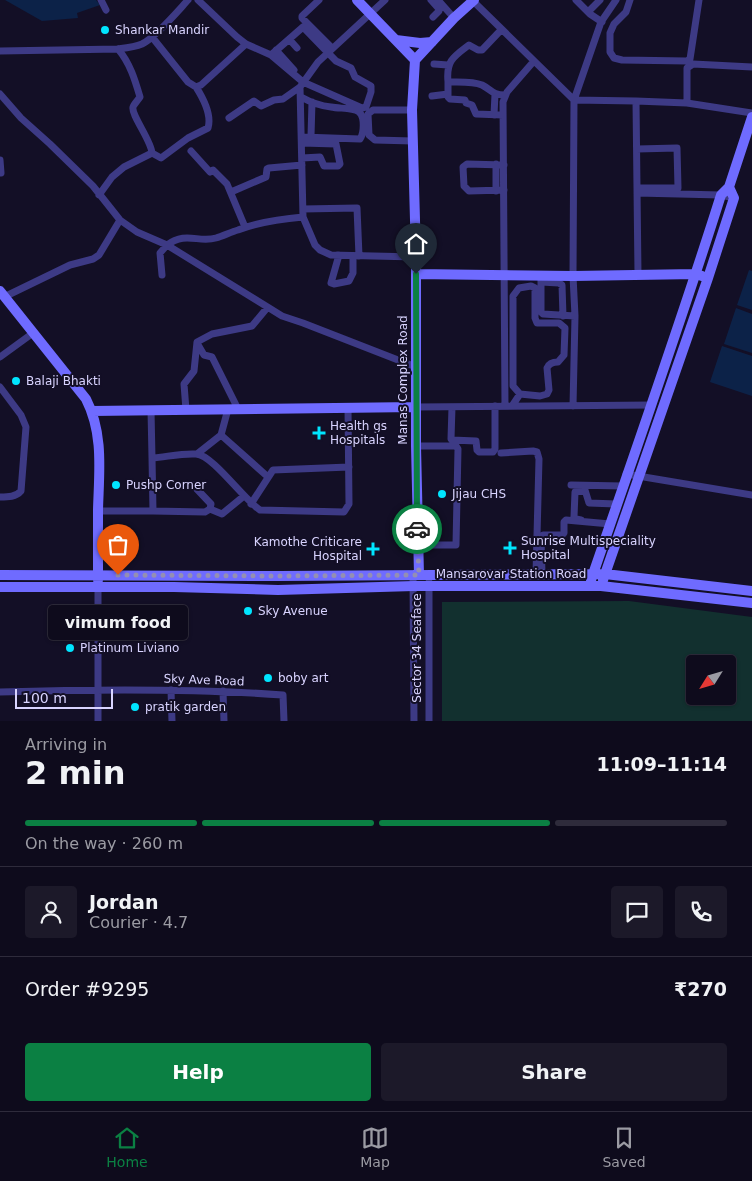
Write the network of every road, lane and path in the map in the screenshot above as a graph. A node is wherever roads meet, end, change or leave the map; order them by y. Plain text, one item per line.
1 (101, 0) edge
2 (188, 0) edge
3 (198, 0) edge
4 (318, 0) edge
5 (357, 0) edge
6 (385, 0) edge
7 (431, 0) edge
8 (438, 0) edge
9 (473, 0) edge
10 (576, 0) edge
11 (600, 0) edge
12 (616, 0) edge
13 (630, 0) edge
14 (699, 0) edge
15 (611, 7) junction
16 (106, 10) dead end
17 (443, 12) dead end
18 (588, 12) junction
19 (371, 13) junction
20 (433, 17) dead end
21 (621, 17) junction
22 (453, 19) junction
23 (602, 22) junction
24 (495, 32) junction
25 (152, 37) junction
26 (289, 39) junction
27 (396, 40) junction
28 (432, 42) junction
29 (246, 44) junction
30 (297, 48) dead end
31 (118, 49) junction
32 (330, 50) junction
33 (0, 51) edge
34 (274, 53) junction
35 (415, 60) junction
36 (534, 61) junction
37 (434, 64) dead end
38 (448, 65) junction
39 (752, 67) edge
40 (294, 70) dead end
41 (448, 82) junction
42 (302, 85) junction
43 (196, 87) junction
44 (0, 94) edge
45 (448, 94) junction
46 (495, 94) junction
47 (505, 95) junction
48 (432, 96) dead end
49 (301, 97) junction
50 (574, 100) junction
51 (636, 101) junction
52 (312, 102) junction
53 (687, 103) junction
54 (412, 110) junction
55 (494, 114) junction
56 (503, 114) junction
57 (752, 115) edge
58 (229, 118) dead end
59 (311, 136) junction
60 (302, 140) junction
61 (413, 141) junction
62 (637, 149) junction
63 (190, 151) dead end
64 (152, 152) junction
65 (0, 160) edge
66 (302, 162) junction
67 (500, 165) junction
68 (1, 173) edge
69 (729, 187) junction
70 (500, 190) junction
71 (637, 191) junction
72 (231, 192) junction
73 (99, 195) junction
74 (721, 195) junction
75 (734, 198) junction
76 (303, 213) junction
77 (120, 220) junction
78 (245, 228) junction
79 (167, 245) junction
80 (339, 255) junction
81 (356, 256) junction
82 (416, 257) junction
83 (416, 274) junction
84 (638, 274) junction
85 (696, 274) junction
86 (162, 276) dead end
87 (573, 276) junction
88 (504, 278) junction
89 (708, 278) junction
90 (541, 279) junction
91 (516, 293) junction
92 (2, 294) edge
93 (267, 308) junction
94 (563, 316) junction
95 (575, 316) junction
96 (33, 333) junction
97 (197, 342) junction
98 (0, 357) edge
99 (416, 367) junction
100 (0, 387) edge
101 (520, 394) junction
102 (652, 405) junction
103 (495, 406) junction
104 (509, 406) junction
105 (573, 406) junction
106 (416, 407) junction
107 (452, 407) junction
108 (348, 408) junction
109 (233, 409) junction
110 (151, 410) junction
111 (186, 410) junction
112 (92, 411) junction
113 (221, 435) junction
114 (416, 446) junction
115 (501, 453) dead end
116 (197, 454) junction
117 (152, 458) junction
118 (349, 467) junction
119 (626, 474) junction
120 (638, 476) junction
121 (268, 477) junction
122 (193, 485) dead end
123 (571, 486) dead end
124 (623, 486) junction
125 (752, 495) edge
126 (244, 496) junction
127 (0, 497) edge
128 (252, 504) junction
129 (616, 504) junction
130 (210, 509) junction
131 (98, 511) junction
132 (153, 511) junction
133 (610, 522) junction
134 (418, 545) junction
135 (539, 574) junction
136 (593, 574) junction
137 (605, 574) junction
138 (0, 575) edge
139 (98, 575) junction
140 (420, 575) junction
141 (278, 576) junction
142 (414, 586) junction
143 (428, 586) junction
144 (589, 586) junction
145 (601, 586) junction
146 (0, 587) edge
147 (98, 587) junction
148 (278, 590) junction
149 (752, 591) edge
150 (752, 603) edge
151 (98, 689) junction
152 (171, 690) junction
153 (224, 691) junction
154 (0, 692) edge
155 (98, 721) edge
156 (172, 721) edge
157 (224, 721) edge
158 (284, 721) edge
159 (414, 721) edge
160 (429, 721) edge

1 - 16 street
2 - 25 street
3 - 29 street
4 - 32 street
5 - 19 street
6 - 19 street
7 - 20 street
8 - 22 street
9 - 22 street
9 - 24 street
10 - 18 street
11 - 18 street
12 - 15 street
13 - 21 street
14 - 21 street
15 - 21 street
15 - 23 street
17 - 22 street
18 - 23 street
19 - 27 street
19 - 32 street
22 - 28 street
23 - 50 street
24 - 36 street
24 - 38 street
25 - 31 street
25 - 43 street
26 - 30 street
26 - 32 street
26 - 34 street
27 - 28 street
27 - 35 street
28 - 35 street
29 - 34 street
29 - 43 street
31 - 33 street
31 - 64 street
32 - 42 street
32 - 42 street
34 - 40 street
34 - 42 street
35 - 54 street, Manas Complex Road
36 - 47 street
36 - 50 street
37 - 38 street
38 - 41 street
39 - 53 street
41 - 45 street
41 - 46 street
42 - 49 street
42 - 58 street
43 - 64 street
44 - 73 street
45 - 48 street
45 - 55 street
46 - 47 street
46 - 55 street
47 - 56 street
49 - 52 street
49 - 60 street
50 - 51 street
50 - 87 street
51 - 53 street
51 - 62 street
52 - 59 street
52 - 59 street
53 - 57 street
54 - 61 street, Manas Complex Road
54 - 61 street
55 - 56 street
56 - 67 street
57 - 69 street
59 - 60 street
60 - 66 street
60 - 66 street
61 - 82 street, Manas Complex Road
62 - 71 street
62 - 71 street
63 - 72 street
64 - 73 street
65 - 68 street
66 - 72 street
66 - 76 street
67 - 70 street
67 - 70 street
69 - 74 street
69 - 75 street
70 - 88 street
71 - 74 street
71 - 84 street
72 - 78 street
73 - 77 street
74 - 75 street
74 - 85 street
75 - 89 street
76 - 78 street
76 - 80 street
76 - 81 street
77 - 79 street
77 - 92 street
78 - 79 street
79 - 86 street
79 - 93 street
80 - 81 street
80 - 81 street
81 - 82 street
82 - 83 street, Manas Complex Road
83 - 88 street
83 - 99 street, Manas Complex Road
84 - 85 street
84 - 87 street
85 - 89 street
85 - 102 street
87 - 90 street
87 - 95 street
88 - 90 street
88 - 91 street
88 - 104 street
89 - 120 street
90 - 94 street
90 - 94 street
91 - 101 street
91 - 101 street
92 - 96 street
93 - 97 street
93 - 99 street
94 - 95 street
95 - 105 street
96 - 98 street
96 - 112 street
97 - 109 street
97 - 111 street
99 - 106 street, Manas Complex Road
100 - 127 street
101 - 104 street
102 - 105 street
102 - 119 street
103 - 104 street
103 - 107 street
103 - 107 street
104 - 105 street
106 - 107 street
106 - 108 street
106 - 114 street, Manas Complex Road
108 - 109 street
108 - 118 street
109 - 111 street
109 - 113 street
110 - 111 street
110 - 112 street
110 - 117 street
112 - 131 street
113 - 116 street
113 - 121 street
114 - 134 street, Manas Complex Road
114 - 134 street
115 - 135 street
116 - 117 street
116 - 126 street
117 - 132 street
118 - 121 street
118 - 128 street
119 - 120 street
119 - 124 street
120 - 125 street
120 - 137 street
121 - 128 street
122 - 130 street
123 - 124 street
124 - 129 street
126 - 128 street
126 - 130 street
129 - 133 street
129 - 133 street
130 - 132 street
131 - 132 street
131 - 139 street
133 - 135 street
133 - 136 street
134 - 140 street, Manas Complex Road
135 - 136 street, Mansarovar Station Road
135 - 140 street, Mansarovar Station Road
136 - 137 street, Mansarovar Station Road
136 - 144 street
137 - 145 street
137 - 149 street, Mansarovar Station Road
138 - 139 street, Mansarovar Station Road
139 - 141 street, Mansarovar Station Road
139 - 147 street
140 - 141 street, Mansarovar Station Road
140 - 142 street, Sector 34 Seaface
140 - 143 street, Sector 34 Seaface
141 - 148 street
142 - 143 street, Mansarovar Station Road
142 - 148 street, Mansarovar Station Road
142 - 159 street, Sector 34 Seaface
143 - 144 street, Mansarovar Station Road
143 - 160 street, Sector 34 Seaface
144 - 145 street, Mansarovar Station Road
145 - 150 street, Mansarovar Station Road
146 - 147 street, Mansarovar Station Road
147 - 148 street, Mansarovar Station Road
147 - 151 street
151 - 152 street, Sky Ave Road
151 - 154 street, Sky Ave Road
151 - 155 street
152 - 153 street, Sky Ave Road
152 - 156 street
153 - 157 street
153 - 158 street, Sky Ave Road

